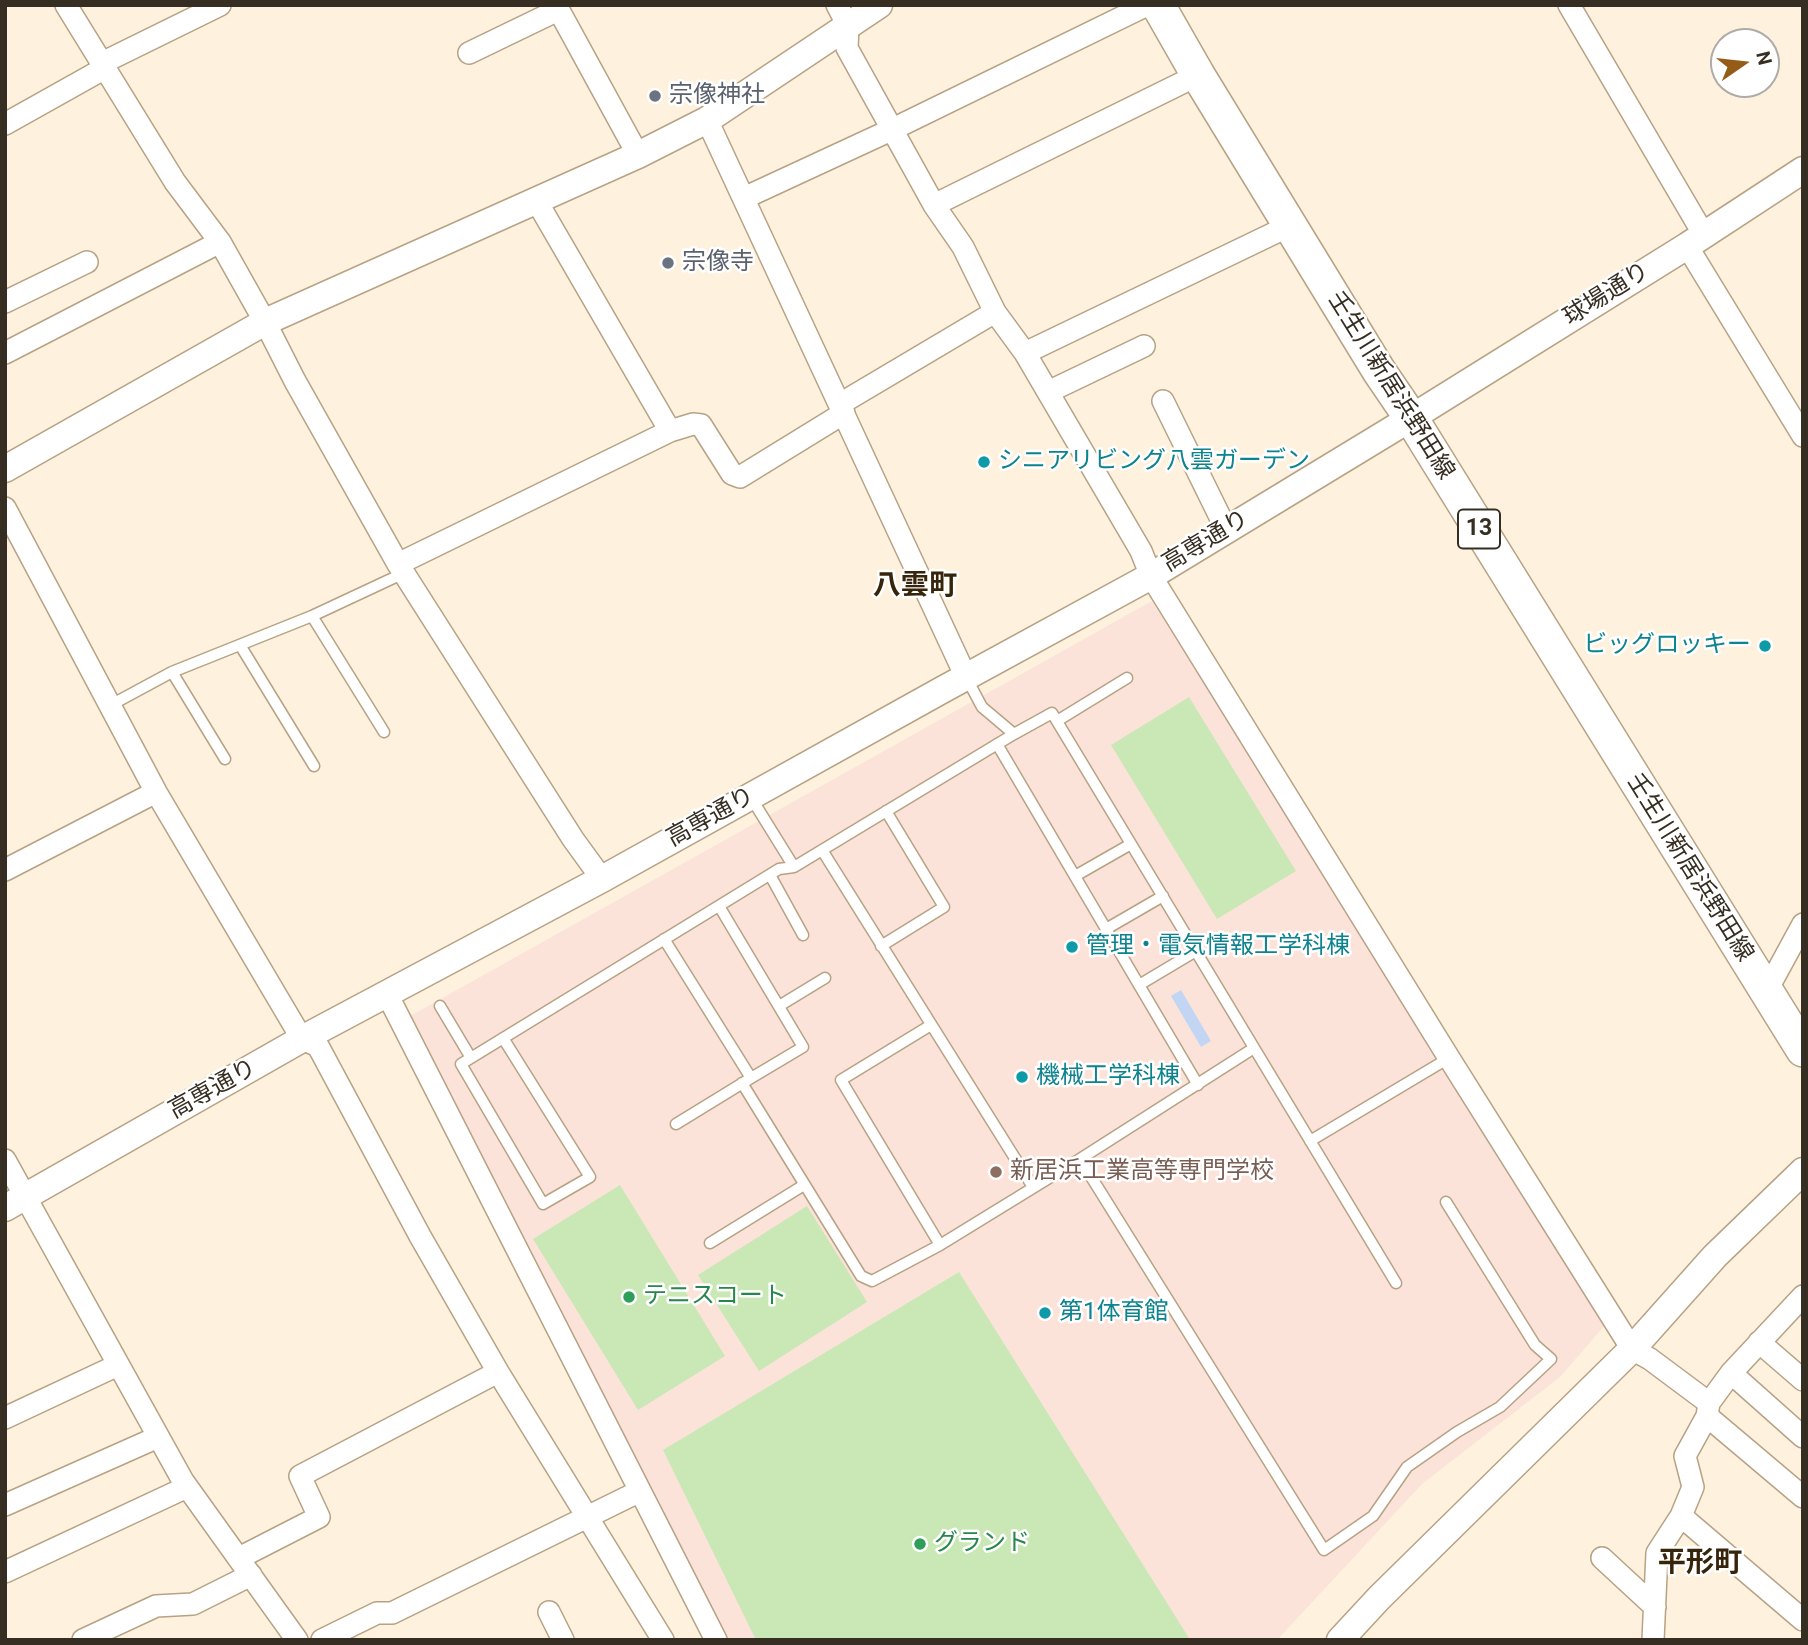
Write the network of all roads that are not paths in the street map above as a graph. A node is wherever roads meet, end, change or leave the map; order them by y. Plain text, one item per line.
1 (66, 5) edge
2 (220, 5) edge
3 (879, 5) edge
4 (1147, 5) edge
5 (1158, 5) edge
6 (1569, 5) edge
7 (557, 8) edge
8 (843, 16) edge
9 (469, 53) dead end
10 (103, 66) junction
11 (1198, 75) junction
12 (707, 120) junction
13 (5, 124) edge
14 (893, 130) junction
15 (638, 155) junction
16 (1803, 170) edge
17 (744, 198) junction
18 (536, 200) junction
19 (934, 205) junction
20 (1290, 225) junction
21 (1696, 240) junction
22 (220, 242) junction
23 (87, 262) dead end
24 (5, 302) edge
25 (995, 312) junction
26 (265, 322) junction
27 (1144, 346) dead end
28 (5, 353) edge
29 (1025, 354) junction
30 (1048, 392) junction
31 (1163, 401) dead end
32 (842, 409) junction
33 (1410, 418) junction
34 (670, 431) junction
35 (1803, 436) edge
36 (5, 469) edge
37 (5, 509) edge
38 (1226, 529) junction
39 (401, 568) junction
40 (1150, 576) junction
41 (312, 616) junction
42 (240, 645) junction
43 (172, 672) junction
44 (966, 677) junction
45 (1127, 678) dead end
46 (109, 706) junction
47 (1057, 721) junction
48 (384, 732) dead end
49 (1014, 734) junction
50 (997, 744) junction
51 (225, 759) dead end
52 (314, 766) dead end
53 (156, 792) junction
54 (750, 796) junction
55 (886, 811) junction
56 (1131, 844) junction
57 (822, 850) junction
58 (794, 867) junction
59 (5, 870) edge
60 (770, 875) junction
61 (1075, 876) junction
62 (602, 879) junction
63 (1163, 896) junction
64 (719, 906) junction
65 (1803, 924) edge
66 (1107, 929) junction
67 (803, 935) dead end
68 (664, 939) junction
69 (881, 946) junction
70 (1196, 951) junction
71 (825, 978) dead end
72 (1139, 985) junction
73 (1766, 992) junction
74 (387, 994) junction
75 (440, 1006) dead end
76 (779, 1006) junction
77 (931, 1025) junction
78 (503, 1038) junction
79 (302, 1040) junction
80 (1254, 1048) junction
81 (1803, 1050) edge
82 (471, 1058) junction
83 (1450, 1058) junction
84 (747, 1081) junction
85 (1198, 1085) junction
86 (676, 1124) dead end
87 (1310, 1141) junction
88 (1080, 1159) junction
89 (5, 1160) edge
90 (1803, 1171) edge
91 (804, 1185) junction
92 (1033, 1187) junction
93 (15, 1202) edge
94 (1446, 1202) dead end
95 (710, 1243) dead end
96 (940, 1245) junction
97 (1396, 1283) dead end
98 (1798, 1309) edge
99 (1759, 1342) junction
100 (1632, 1349) junction
101 (118, 1365) junction
102 (498, 1372) junction
103 (1731, 1373) junction
104 (1803, 1380) edge
105 (1708, 1409) junction
106 (5, 1418) edge
107 (158, 1437) junction
108 (1803, 1437) edge
109 (187, 1487) junction
110 (640, 1491) junction
111 (1803, 1497) edge
112 (5, 1505) edge
113 (1681, 1516) junction
114 (589, 1517) junction
115 (239, 1558) junction
116 (1602, 1558) dead end
117 (5, 1572) edge
118 (251, 1575) junction
119 (1655, 1607) junction
120 (550, 1612) dead end
121 (1803, 1620) edge
122 (562, 1639) edge
123 (83, 1640) edge
124 (297, 1640) edge
125 (321, 1640) edge
126 (663, 1640) edge
127 (716, 1640) edge
128 (1340, 1640) edge
129 (1653, 1640) edge

1 - 10 street
2 - 10 street
3 - 8 street
4 - 14 street
5 - 11 main road, 壬生川新居浜野田線 / 13
6 - 21 street
7 - 9 street
7 - 15 street
8 - 12 street
8 - 14 street
10 - 13 street
10 - 22 street
11 - 19 street
11 - 20 main road, 壬生川新居浜野田線 / 13
12 - 15 street
12 - 17 street
14 - 17 street
14 - 19 street
15 - 18 street
16 - 21 street, 球場通り
17 - 32 street
18 - 26 street
18 - 34 street
19 - 25 street
20 - 29 street
20 - 33 main road, 壬生川新居浜野田線 / 13
21 - 33 street, 球場通り
21 - 35 street
22 - 26 street
22 - 28 street
23 - 24 street
25 - 29 street
25 - 32 street
26 - 36 street
26 - 39 street
27 - 30 street
29 - 30 street
30 - 40 street
31 - 38 street
32 - 34 street
32 - 44 street
33 - 38 street, 高専通り
33 - 73 main road, 壬生川新居浜野田線 / 13
34 - 39 street
37 - 46 street
38 - 40 street, 高専通り
39 - 41 lane
39 - 62 street
40 - 44 street, 高専通り
40 - 83 street
41 - 42 lane
41 - 48 lane
42 - 43 lane
42 - 52 lane
43 - 46 lane
43 - 51 lane
44 - 49 lane
44 - 54 street, 高専通り
45 - 47 lane
46 - 53 street
47 - 49 lane
47 - 56 lane
49 - 50 lane
50 - 55 lane
50 - 61 lane
53 - 59 street
53 - 79 street
54 - 58 lane
54 - 62 street, 高専通り
55 - 57 lane
55 - 69 lane
56 - 61 lane
56 - 63 lane
57 - 58 lane
57 - 69 lane
58 - 60 lane
60 - 64 lane
60 - 67 lane
61 - 66 lane
62 - 74 street, 高専通り
63 - 66 lane
63 - 70 lane
64 - 68 lane
64 - 76 lane
65 - 73 street
66 - 72 lane
68 - 78 lane
68 - 84 lane
69 - 77 lane
70 - 72 lane
70 - 80 lane
71 - 76 lane
72 - 85 lane
73 - 81 main road, 壬生川新居浜野田線 / 13
74 - 79 street, 高専通り
74 - 110 street
75 - 82 lane
76 - 84 lane
77 - 92 lane
77 - 96 lane
78 - 82 lane
78 - 82 lane
79 - 93 street, 高専通り
79 - 102 street
80 - 85 lane
80 - 87 lane
83 - 87 lane
83 - 100 street
84 - 86 lane
84 - 91 lane
85 - 88 lane
87 - 97 lane
88 - 92 lane
88 - 94 lane
89 - 93 street
90 - 100 street
91 - 95 lane
91 - 96 lane
92 - 96 lane
93 - 101 street
98 - 99 street
99 - 103 street
99 - 104 street
100 - 105 street
100 - 128 street
101 - 106 street
101 - 107 street
102 - 114 street
102 - 115 street
103 - 105 street
103 - 108 street
105 - 111 street
105 - 113 street
107 - 109 street
107 - 112 street
109 - 115 street
109 - 117 street
110 - 114 street
110 - 127 street
113 - 119 street
113 - 121 street
114 - 125 street
114 - 126 street
115 - 118 street
116 - 119 street
118 - 123 street
118 - 124 street
119 - 129 street
120 - 122 street

